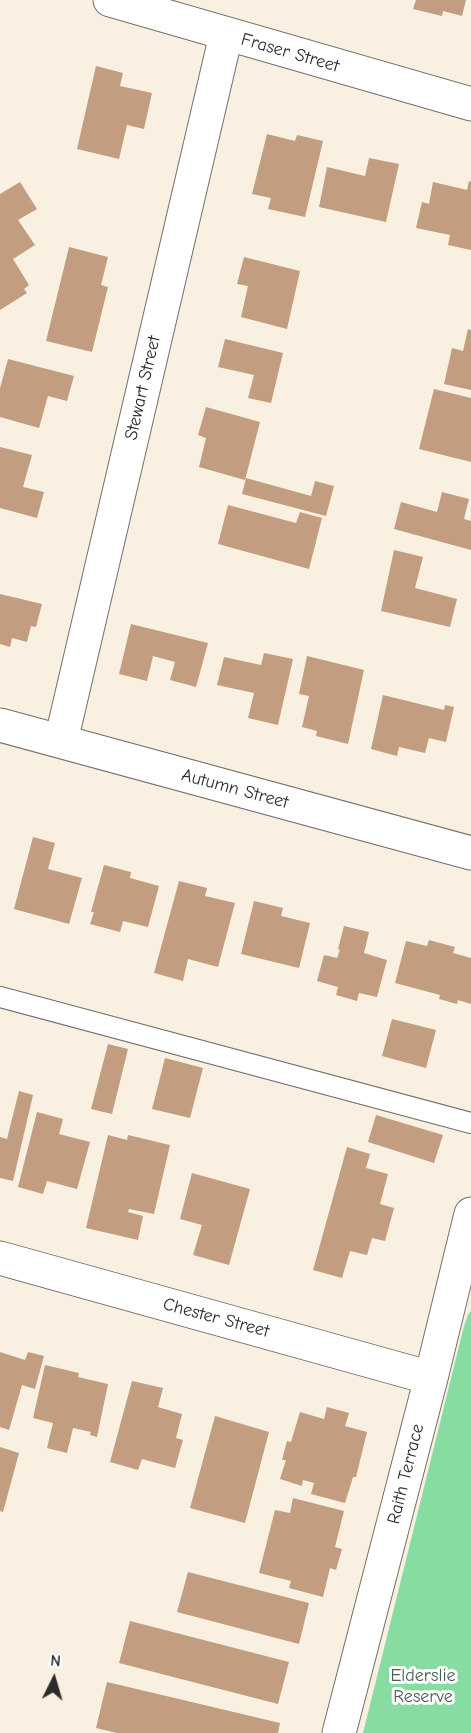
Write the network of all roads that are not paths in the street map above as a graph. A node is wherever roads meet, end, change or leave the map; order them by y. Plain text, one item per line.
1 (110, 0) edge
2 (226, 35) junction
3 (471, 104) edge
4 (0, 724) edge
5 (61, 741) junction
6 (471, 853) edge
7 (0, 997) edge
8 (471, 1123) edge
9 (471, 1214) edge
10 (0, 1258) edge
11 (464, 1279) edge
12 (431, 1378) junction
13 (339, 1733) edge

1 - 2 street, Fraser Street
2 - 3 street, Fraser Street
2 - 5 street, Stewart Street
4 - 5 street, Autumn Street
5 - 6 street, Autumn Street
7 - 8 lane
9 - 11 street, Raith Terrace
10 - 12 street, Chester Street
11 - 12 street, Raith Terrace
12 - 13 street, Raith Terrace

